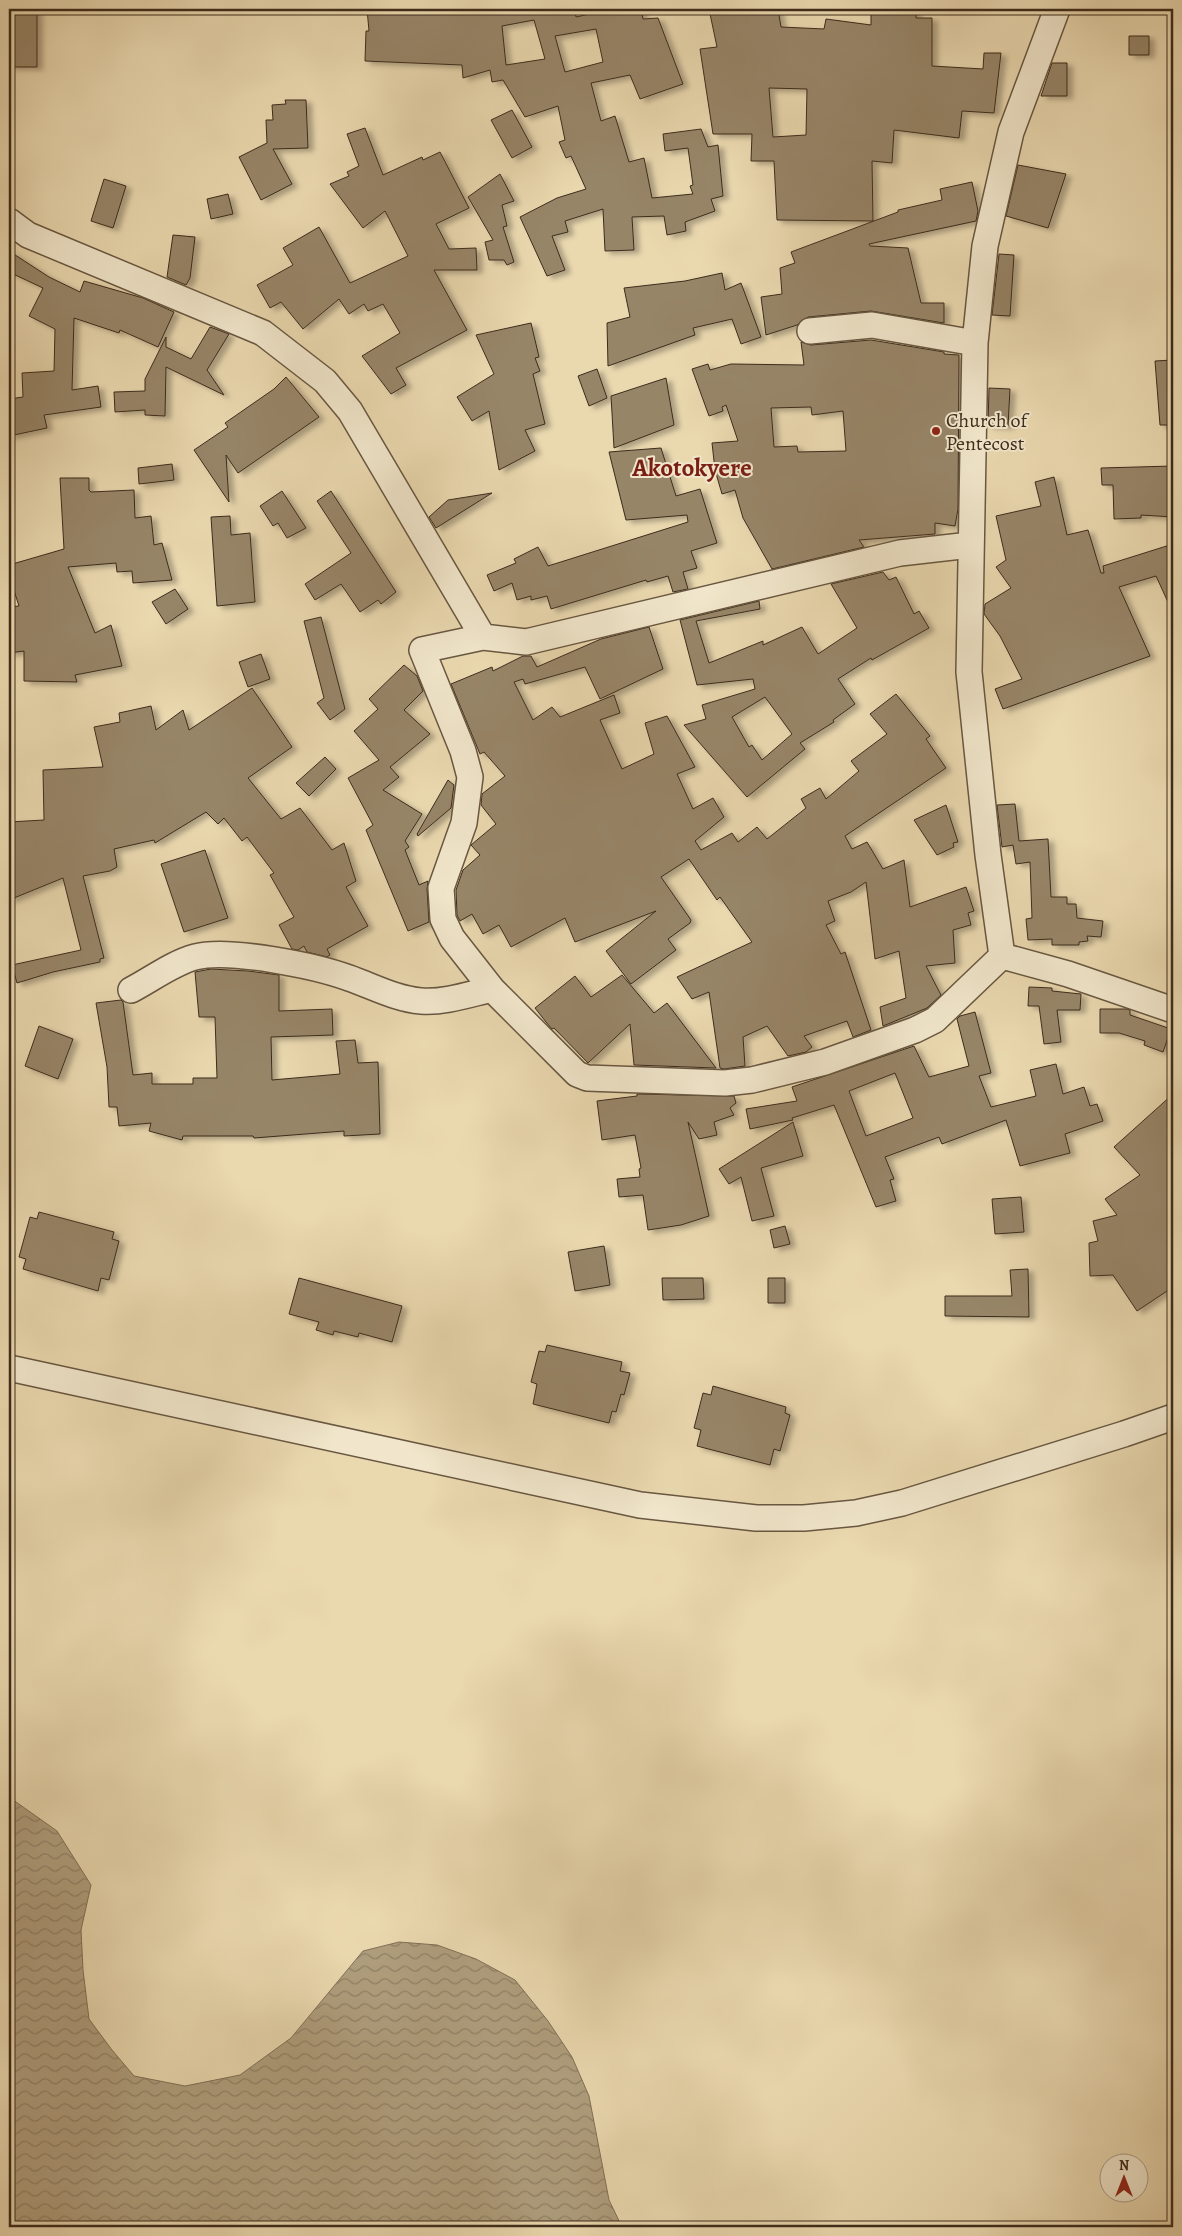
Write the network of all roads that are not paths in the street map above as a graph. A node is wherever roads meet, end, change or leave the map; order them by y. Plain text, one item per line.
1 (1057, 9) edge
2 (9, 222) edge
3 (810, 331) dead end
4 (975, 343) junction
5 (970, 545) junction
6 (483, 637) junction
7 (1002, 956) junction
8 (492, 989) junction
9 (132, 990) dead end
10 (1173, 1010) edge
11 (9, 1368) edge
12 (1173, 1416) edge

1 - 4 street
2 - 6 street
3 - 4 street
4 - 5 street
5 - 6 street
5 - 7 street
6 - 8 street
7 - 8 street
7 - 10 street
8 - 9 street
11 - 12 street

